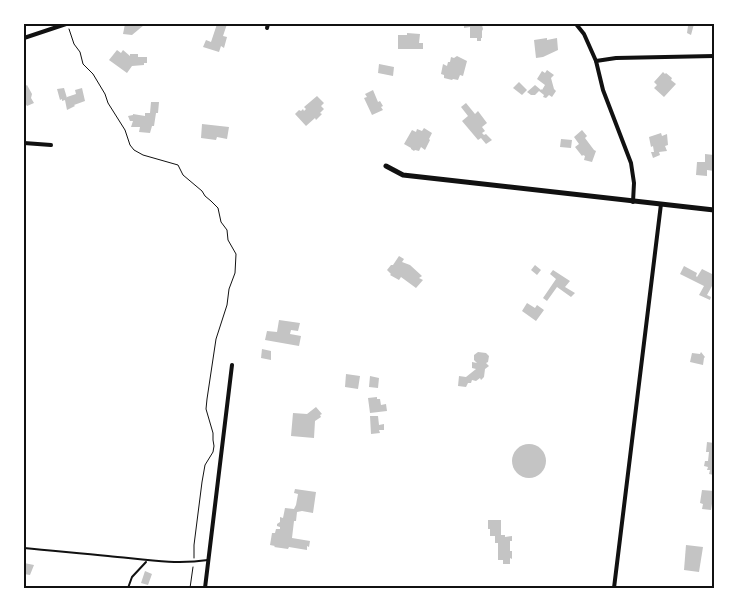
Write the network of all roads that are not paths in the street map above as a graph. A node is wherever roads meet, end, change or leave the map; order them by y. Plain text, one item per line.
1 (576, 24) edge
2 (67, 25) edge
3 (24, 38) edge
4 (714, 56) edge
5 (596, 61) junction
6 (24, 143) edge
7 (51, 145) dead end
8 (386, 166) dead end
9 (632, 202) junction
10 (661, 204) junction
11 (714, 210) edge
12 (232, 365) dead end
13 (24, 548) edge
14 (209, 560) junction
15 (147, 561) junction
16 (128, 588) edge
17 (205, 588) edge
18 (614, 588) edge

1 - 5 street
2 - 3 street
4 - 5 street
5 - 9 street
6 - 7 street
8 - 9 street
9 - 10 street
10 - 11 street
10 - 18 street
12 - 14 street
13 - 15 lane
14 - 15 lane
14 - 17 street
15 - 16 lane

